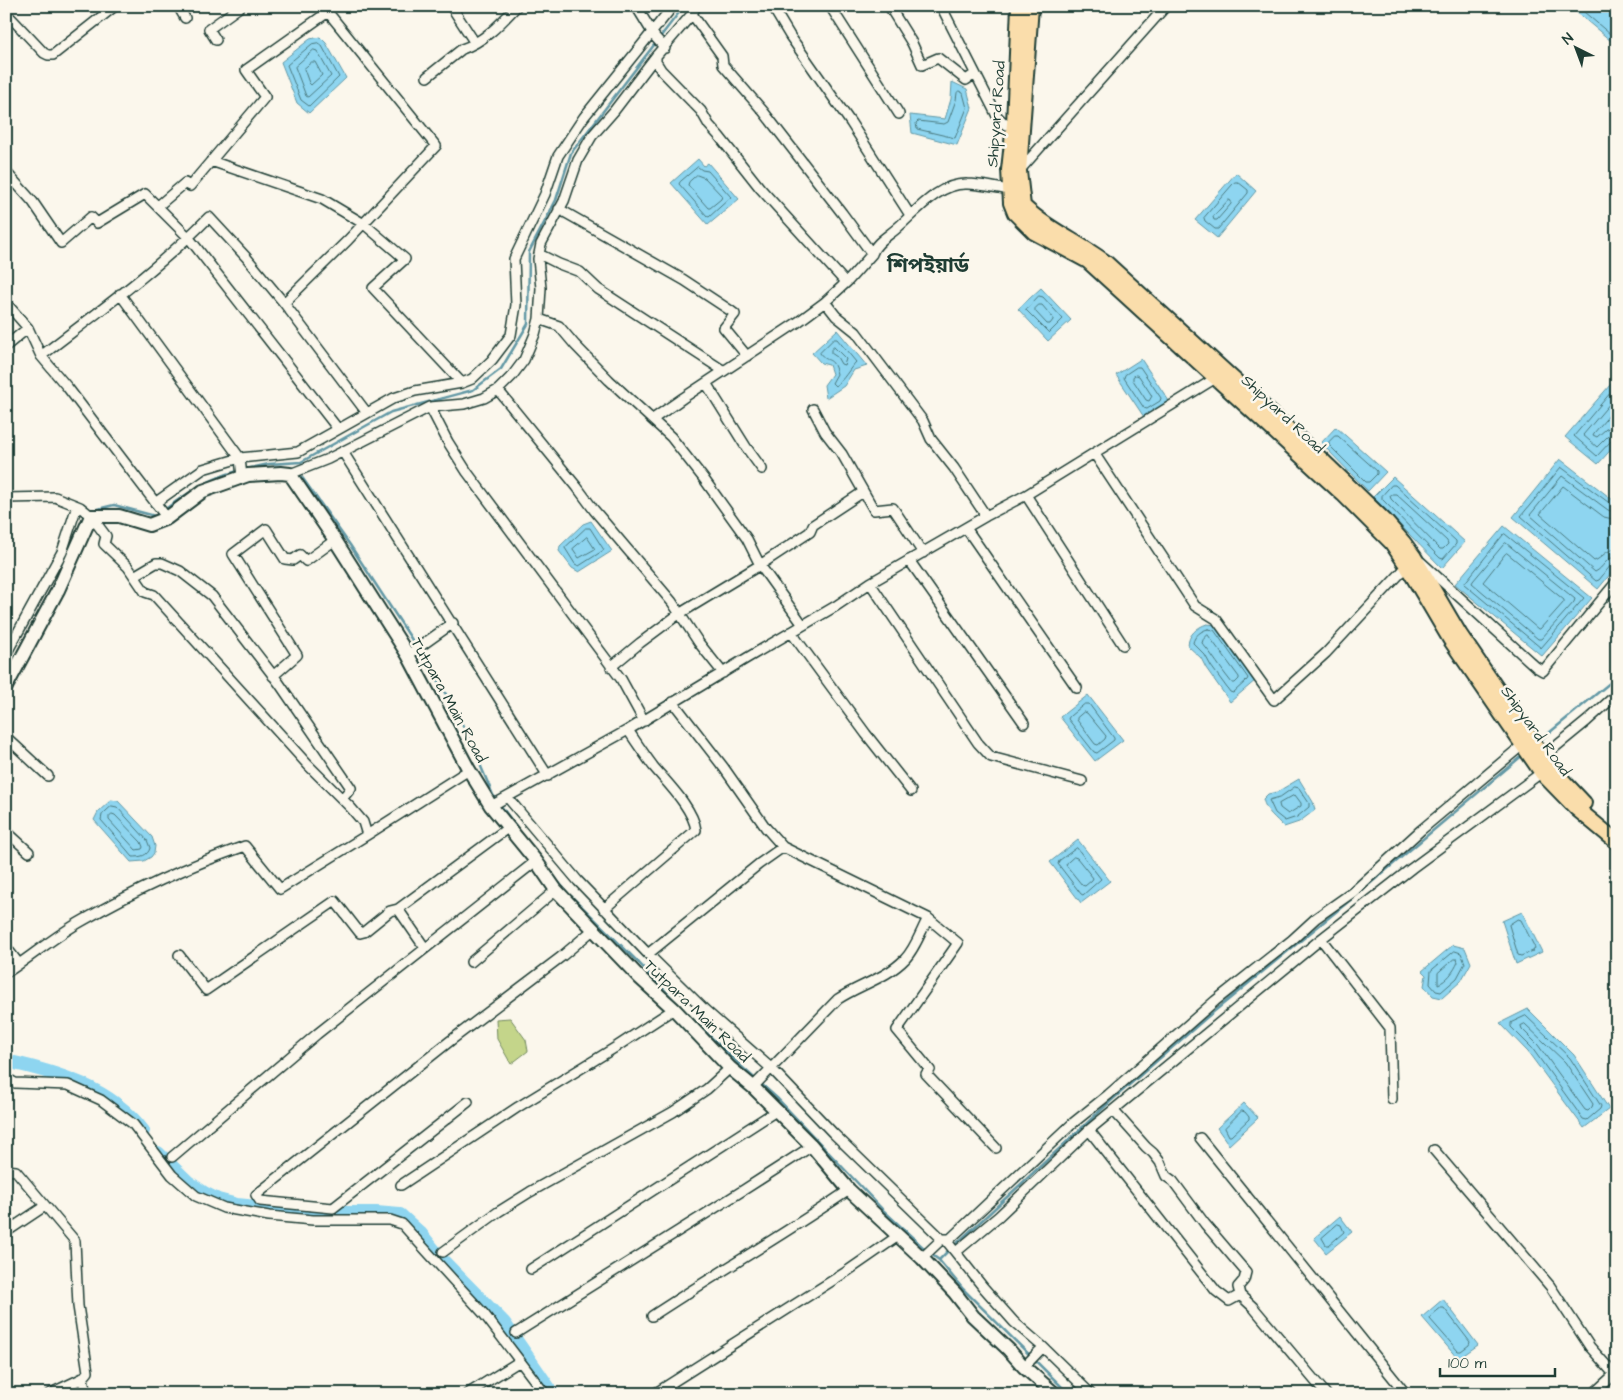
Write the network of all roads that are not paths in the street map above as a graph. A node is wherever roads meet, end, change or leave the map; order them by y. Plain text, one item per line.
1 (115, 6) edge
2 (178, 6) edge
3 (241, 6) edge
4 (452, 6) edge
5 (517, 6) edge
6 (636, 6) edge
7 (673, 6) edge
8 (772, 6) edge
9 (830, 6) edge
10 (889, 6) edge
11 (941, 6) edge
12 (1019, 6) edge
13 (1031, 6) edge
14 (1166, 6) edge
15 (326, 9) edge
16 (694, 10) edge
17 (11, 18) dead end
18 (184, 18) dead end
19 (216, 40) dead end
20 (658, 40) junction
21 (475, 43) junction
22 (656, 56) junction
23 (975, 74) junction
24 (427, 77) dead end
25 (899, 114) dead end
26 (1014, 124) junction
27 (211, 161) junction
28 (1019, 171) junction
29 (6, 172) edge
30 (1010, 190) junction
31 (158, 206) junction
32 (560, 209) junction
33 (910, 215) junction
34 (364, 224) junction
35 (189, 238) junction
36 (539, 254) junction
37 (872, 254) junction
38 (846, 283) junction
39 (120, 294) junction
40 (825, 302) junction
41 (6, 303) edge
42 (284, 303) junction
43 (539, 320) junction
44 (28, 328) junction
45 (6, 346) edge
46 (41, 356) junction
47 (747, 356) junction
48 (724, 371) junction
49 (1221, 375) junction
50 (462, 383) junction
51 (706, 383) junction
52 (498, 390) junction
53 (430, 407) junction
54 (812, 409) dead end
55 (368, 413) junction
56 (653, 419) junction
57 (338, 429) junction
58 (343, 452) junction
59 (1094, 453) junction
60 (241, 469) junction
61 (762, 469) dead end
62 (290, 474) junction
63 (863, 492) junction
64 (1026, 495) junction
65 (6, 498) edge
66 (156, 504) junction
67 (78, 507) junction
68 (166, 516) junction
69 (986, 516) junction
70 (90, 518) junction
71 (966, 528) junction
72 (335, 540) junction
73 (922, 553) junction
74 (909, 560) junction
75 (1411, 561) junction
76 (760, 565) junction
77 (134, 576) junction
78 (1617, 580) edge
79 (870, 583) junction
80 (679, 614) junction
81 (453, 624) junction
82 (803, 625) junction
83 (791, 632) junction
84 (1123, 645) dead end
85 (414, 651) junction
86 (6, 654) edge
87 (611, 667) junction
88 (723, 673) junction
89 (273, 676) junction
90 (6, 687) edge
91 (1077, 688) dead end
92 (1617, 694) edge
93 (673, 702) junction
94 (644, 721) junction
95 (1024, 723) dead end
96 (628, 730) junction
97 (6, 737) edge
98 (1526, 741) junction
99 (1545, 766) junction
100 (469, 770) junction
101 (48, 776) dead end
102 (548, 776) junction
103 (1082, 781) dead end
104 (911, 791) dead end
105 (508, 798) junction
106 (342, 799) junction
107 (491, 806) junction
108 (509, 827) junction
109 (1617, 830) edge
110 (6, 831) edge
111 (367, 835) junction
112 (1617, 842) edge
113 (784, 847) junction
114 (29, 852) dead end
115 (536, 861) junction
116 (556, 890) junction
117 (398, 909) junction
118 (604, 909) junction
119 (928, 918) junction
120 (594, 929) junction
121 (1321, 939) junction
122 (6, 947) edge
123 (425, 948) junction
124 (648, 954) junction
125 (179, 955) dead end
126 (471, 962) dead end
127 (20, 964) junction
128 (6, 973) edge
129 (674, 1009) junction
130 (730, 1068) junction
131 (772, 1069) junction
132 (6, 1078) edge
133 (753, 1087) junction
134 (1392, 1098) dead end
135 (468, 1102) dead end
136 (1113, 1110) junction
137 (776, 1111) junction
138 (1090, 1130) junction
139 (1200, 1138) dead end
140 (812, 1146) junction
141 (996, 1148) dead end
142 (1434, 1150) dead end
143 (172, 1157) dead end
144 (6, 1170) edge
145 (401, 1185) dead end
146 (849, 1190) junction
147 (45, 1206) junction
148 (6, 1232) edge
149 (898, 1236) junction
150 (944, 1239) junction
151 (443, 1252) dead end
152 (956, 1252) junction
153 (922, 1258) junction
154 (532, 1268) dead end
155 (1240, 1295) junction
156 (652, 1316) dead end
157 (516, 1333) dead end
158 (1043, 1347) junction
159 (520, 1361) junction
160 (1024, 1366) junction
161 (1616, 1373) edge
162 (84, 1378) junction
163 (49, 1394) edge
164 (86, 1394) edge
165 (467, 1394) edge
166 (545, 1394) edge
167 (654, 1394) edge
168 (1055, 1394) edge
169 (1091, 1394) edge
170 (1326, 1394) edge
171 (1406, 1394) edge
172 (1593, 1394) edge

1 - 17 street
2 - 18 street
3 - 19 street
4 - 21 street
5 - 21 street
6 - 20 street
7 - 20 street
8 - 33 street
9 - 25 street
10 - 23 street
11 - 23 street
12 - 26 main road, Shipyard Road
13 - 28 main road
14 - 28 street, Shipyard Road
15 - 27 street
15 - 34 street
16 - 20 street
16 - 37 street
20 - 22 street
20 - 50 street
21 - 24 street
22 - 32 street
22 - 38 street
23 - 26 street
26 - 30 main road, Shipyard Road
27 - 31 street
27 - 34 street
28 - 49 main road, Shipyard Road
29 - 31 street
30 - 33 street
30 - 49 main road, Shipyard Road
31 - 35 street
32 - 36 street
32 - 47 street
33 - 37 street
34 - 42 street
34 - 50 street
35 - 39 street
35 - 42 street
35 - 57 street
36 - 43 street
36 - 48 street
37 - 38 street
38 - 40 street
39 - 46 street
39 - 60 street
40 - 47 street
40 - 69 street
41 - 44 street
42 - 55 street
43 - 52 street
43 - 56 street
44 - 45 street
44 - 46 street
46 - 66 street
47 - 48 street
48 - 51 street
49 - 59 street
49 - 75 main road, Shipyard Road
50 - 55 street
51 - 56 street
51 - 61 street
52 - 53 street
52 - 80 street
53 - 58 street
53 - 87 street
54 - 63 street
55 - 57 street
56 - 76 street
57 - 60 street
58 - 62 street
58 - 81 street
59 - 64 street
59 - 75 street
60 - 62 street
60 - 66 street
60 - 68 street
62 - 72 street, Tutpara Main Road
63 - 73 street
63 - 76 street
64 - 69 street
64 - 84 street
65 - 67 street
66 - 68 street
67 - 70 street
67 - 86 street
68 - 70 street
69 - 71 street
70 - 77 street
70 - 90 street
71 - 73 street
71 - 91 street
72 - 85 street, Tutpara Main Road
72 - 89 street
73 - 74 street
74 - 79 street
74 - 95 street
75 - 78 street
75 - 98 main road, Shipyard Road
76 - 80 street
76 - 82 street
77 - 89 street
77 - 106 street
79 - 82 street
79 - 103 street
80 - 87 street
80 - 88 street
81 - 85 street
81 - 102 street
82 - 83 street
83 - 88 street
83 - 104 street
85 - 100 street, Tutpara Main Road
87 - 94 street
88 - 93 street
89 - 106 street
92 - 99 street
93 - 94 street
93 - 113 street
94 - 96 street
96 - 102 street
96 - 118 street
97 - 101 street
98 - 99 main road, Shipyard Road
98 - 150 street
99 - 109 main road, Shipyard Road
99 - 112 main road, Shipyard Road
99 - 121 street
100 - 107 street, Tutpara Main Road
100 - 111 street
102 - 105 street
105 - 107 street
105 - 118 street
106 - 111 street
107 - 108 street, Tutpara Main Road
108 - 115 street, Tutpara Main Road
108 - 117 street
110 - 114 street
111 - 127 street
113 - 119 street
113 - 124 street
115 - 116 street, Tutpara Main Road
115 - 123 street
116 - 120 street, Tutpara Main Road
116 - 126 street
117 - 123 street
117 - 125 street
118 - 124 street
119 - 131 street
119 - 141 street
120 - 129 street, Tutpara Main Road
120 - 135 street
121 - 134 street
121 - 136 street
122 - 127 street
123 - 143 street
124 - 131 street
127 - 128 street
129 - 130 street, Tutpara Main Road
129 - 145 street
130 - 133 street, Tutpara Main Road
130 - 151 street
131 - 133 street
131 - 150 street
132 - 159 street
133 - 137 street, Tutpara Main Road
136 - 138 street
136 - 155 street
137 - 140 street, Tutpara Main Road
137 - 154 street
138 - 152 street
138 - 155 street
139 - 171 street
140 - 146 street, Tutpara Main Road
140 - 157 street
142 - 161 street
144 - 147 street
146 - 149 street, Tutpara Main Road
146 - 156 street
147 - 148 street
147 - 162 street
149 - 153 street, Tutpara Main Road
149 - 167 street
150 - 152 street
150 - 153 street
152 - 158 street
153 - 160 street, Tutpara Main Road
155 - 170 street
158 - 160 street
158 - 169 street
159 - 165 street
159 - 166 street
160 - 168 street, Tutpara Main Road
161 - 172 street
162 - 163 street
162 - 164 street

